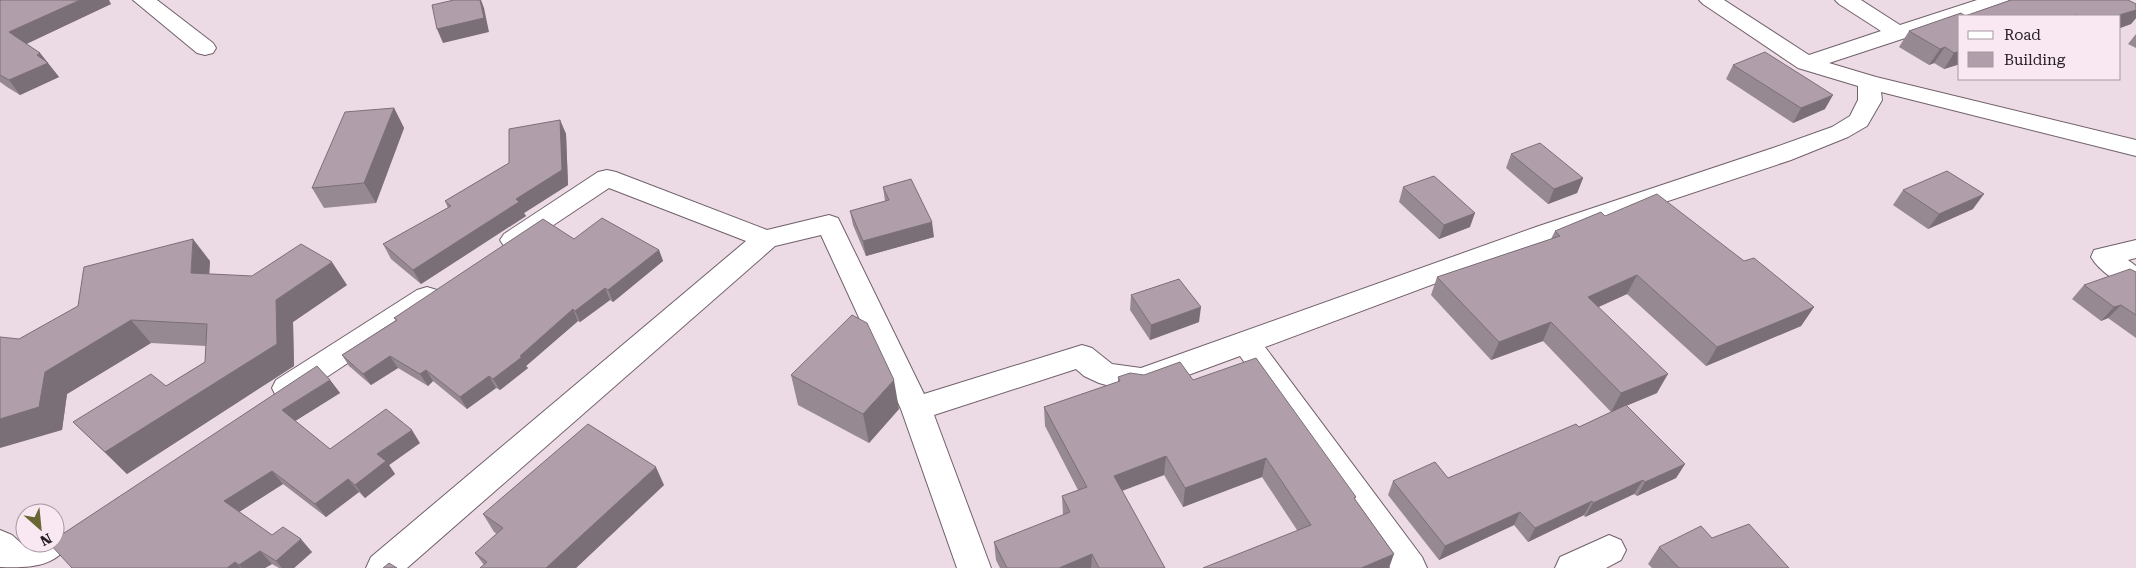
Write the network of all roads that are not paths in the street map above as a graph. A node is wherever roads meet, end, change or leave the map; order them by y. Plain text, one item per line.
1 (144, 0) edge
2 (1710, 0) edge
3 (1846, 0) edge
4 (1995, 0) edge
5 (1898, 33) junction
6 (205, 48) dead end
7 (1806, 64) junction
8 (1869, 82) junction
9 (2136, 148) edge
10 (766, 239) junction
11 (2136, 249) edge
12 (492, 254) edge
13 (2136, 280) edge
14 (451, 281) edge
15 (1246, 343) junction
16 (269, 400) edge
17 (916, 409) junction
18 (1609, 550) dead end
19 (27, 553) edge
20 (14, 559) edge
21 (383, 568) edge
22 (974, 568) edge
23 (1410, 568) edge
24 (1572, 568) edge

1 - 6 street
2 - 7 street
3 - 5 street
4 - 5 street
5 - 7 street
7 - 8 street
8 - 9 street
8 - 15 street
10 - 12 street
10 - 17 street
10 - 21 street
11 - 13 street
14 - 16 street
15 - 17 street
15 - 23 street
17 - 22 street
18 - 24 street
19 - 20 street

